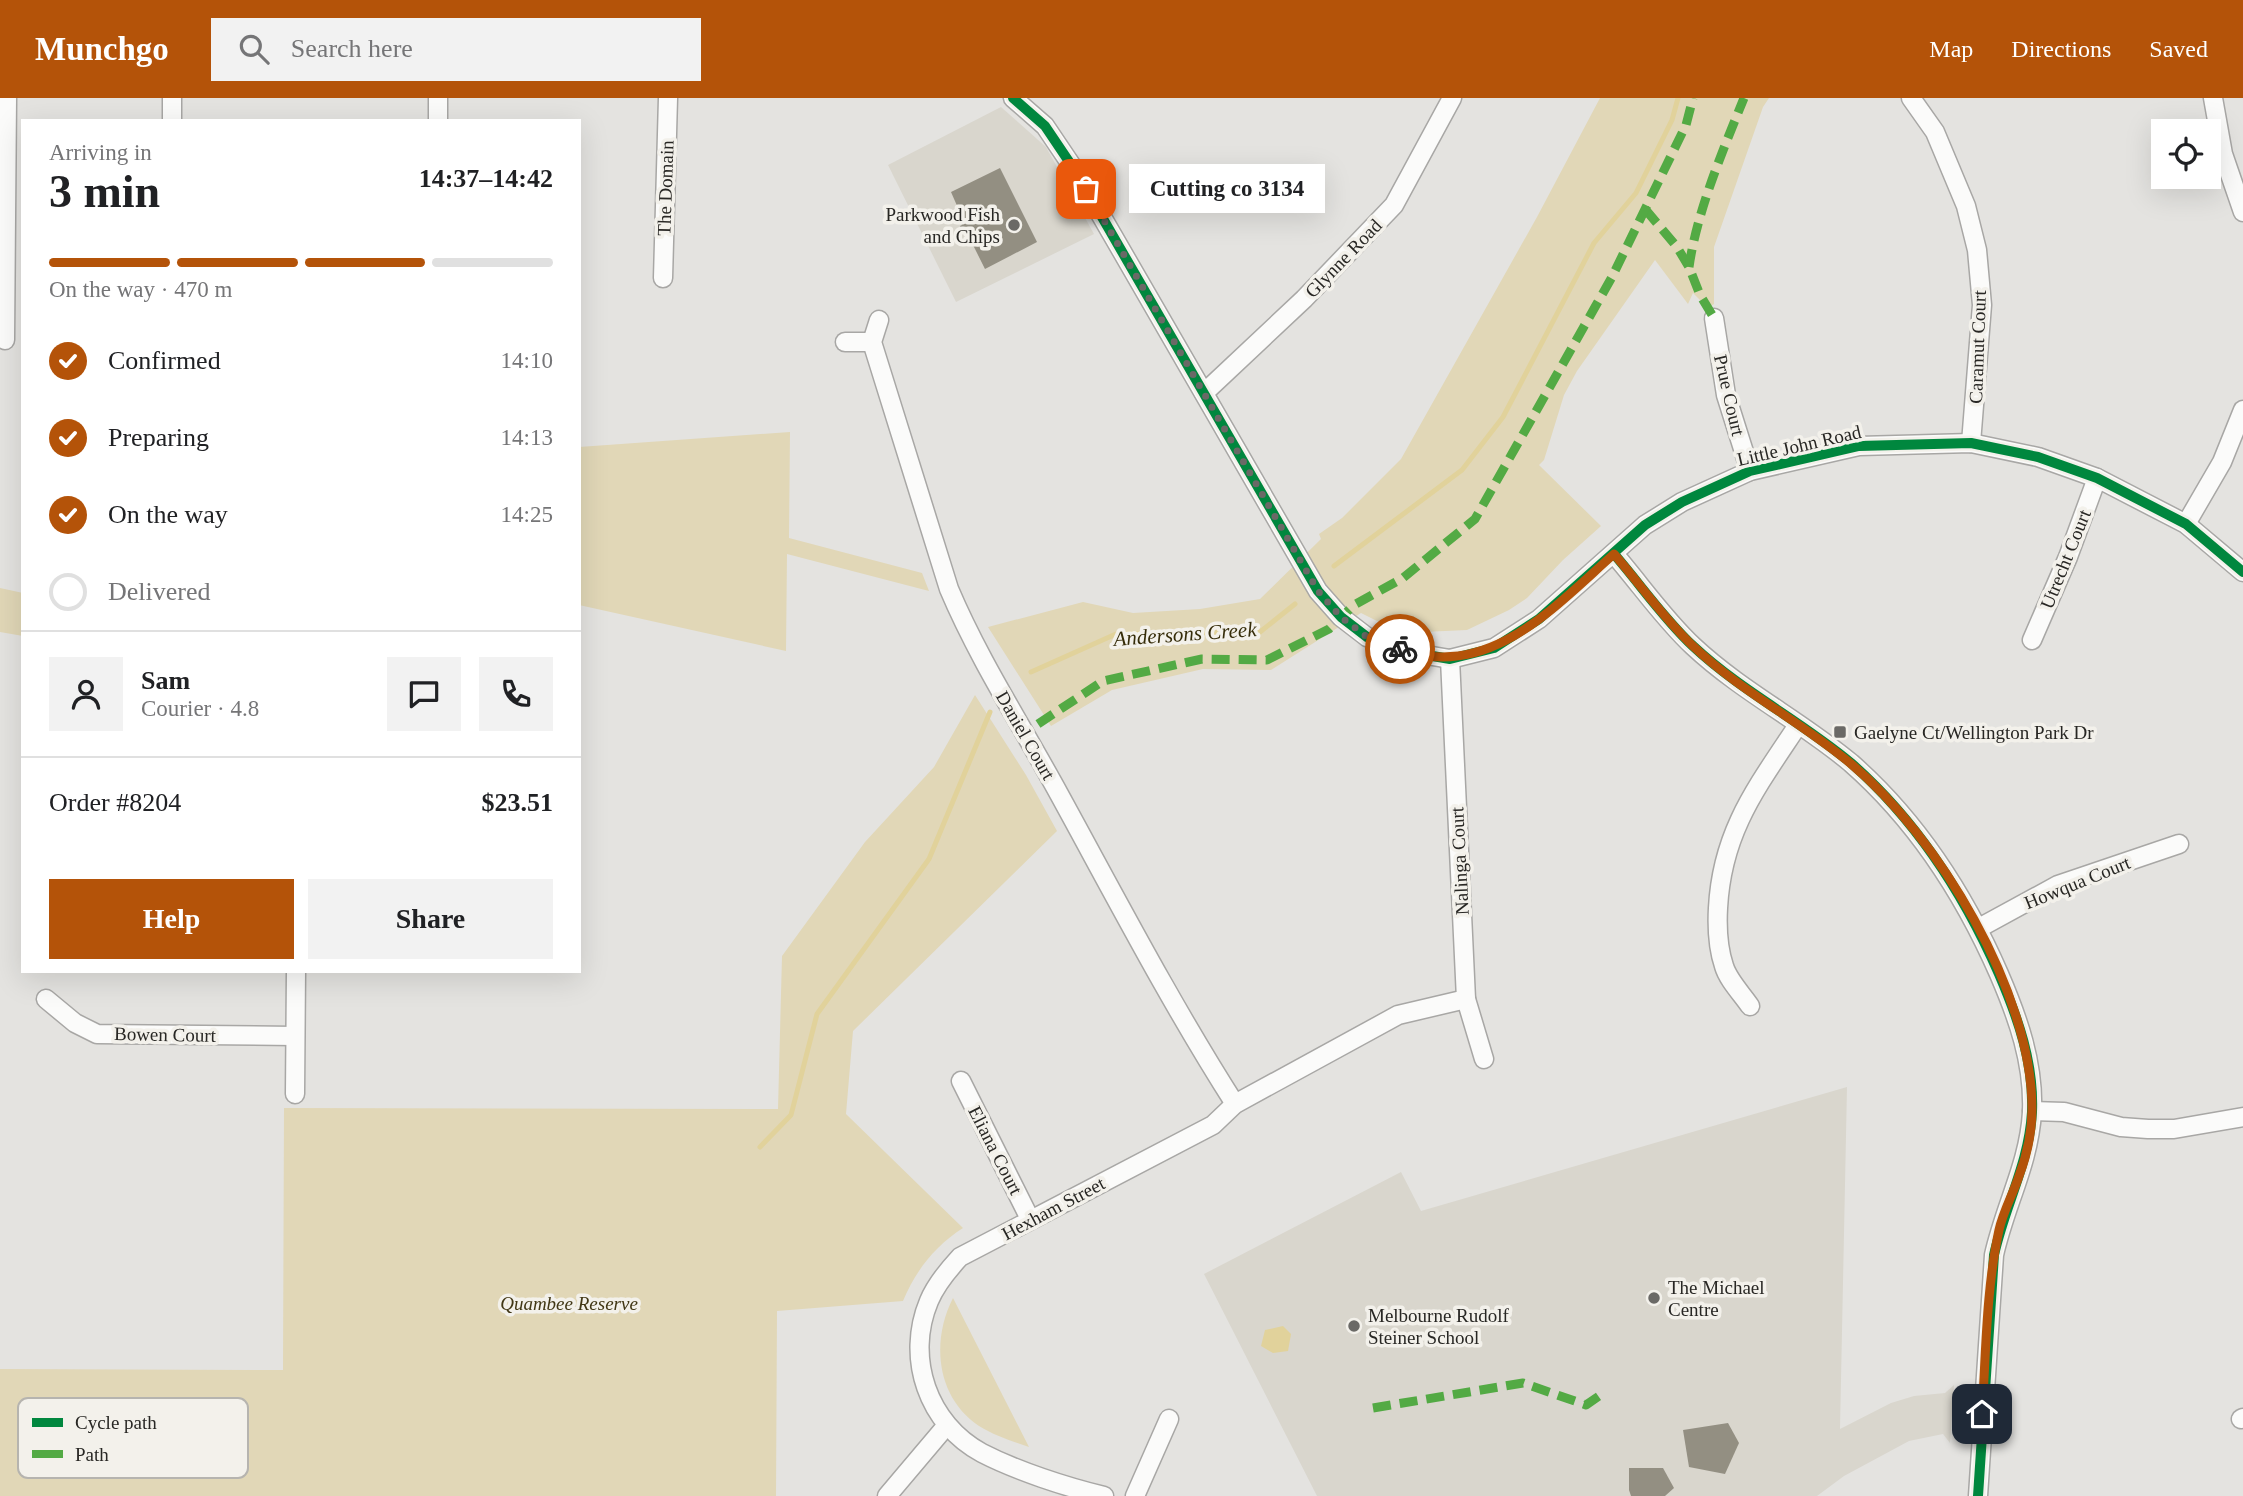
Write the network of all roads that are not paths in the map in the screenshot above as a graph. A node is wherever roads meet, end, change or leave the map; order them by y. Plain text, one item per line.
1 (7, 98) edge
2 (172, 98) edge
3 (438, 98) edge
4 (668, 98) edge
5 (1013, 98) edge
6 (1452, 98) edge
7 (1911, 98) edge
8 (2213, 98) edge
9 (172, 119) edge
10 (438, 119) edge
11 (2243, 212) edge
12 (663, 278) dead end
13 (1714, 318) dead end
14 (880, 320) dead end
15 (5, 340) dead end
16 (845, 342) dead end
17 (872, 342) junction
18 (1203, 393) junction
19 (2243, 410) edge
20 (1971, 443) junction
21 (1750, 471) junction
22 (2097, 478) junction
23 (2186, 524) junction
24 (1614, 554) junction
25 (2243, 572) edge
26 (2032, 640) dead end
27 (1450, 659) junction
28 (1798, 725) junction
29 (2179, 844) dead end
30 (1979, 928) junction
31 (296, 973) edge
32 (46, 999) dead end
33 (1466, 999) junction
34 (1750, 1006) dead end
35 (295, 1035) junction
36 (1485, 1059) dead end
37 (961, 1081) dead end
38 (295, 1094) dead end
39 (1235, 1104) junction
40 (2032, 1111) junction
41 (2243, 1117) edge
42 (1030, 1219) junction
43 (1169, 1419) dead end
44 (947, 1425) junction
45 (887, 1496) edge
46 (1104, 1496) edge
47 (1135, 1496) edge
48 (1978, 1496) edge

1 - 15 street
2 - 9 street
3 - 10 street
4 - 12 street, The Domain
5 - 18 street, Little John Road
6 - 18 street, Glynne Road
7 - 20 street, Caramut Court
8 - 11 street
13 - 21 street, Prue Court
14 - 17 street
16 - 17 street
17 - 39 street, Daniel Court
18 - 27 street, Little John Road
19 - 23 street
20 - 21 street, Little John Road
20 - 22 street, Little John Road
21 - 24 street, Little John Road
22 - 23 street, Little John Road
22 - 26 street, Utrecht Court
23 - 25 street, Little John Road
24 - 27 street, Little John Road
24 - 28 street
27 - 33 street, Nalinga Court
28 - 30 street
28 - 34 street
29 - 30 street, Howqua Court
30 - 40 street
31 - 35 street
32 - 35 street, Bowen Court
33 - 36 street, Nalinga Court
33 - 39 street, Hexham Street
35 - 38 street
37 - 42 street, Eliana Court
39 - 42 street, Hexham Street
40 - 41 street
40 - 48 street
42 - 44 street, Hexham Street
43 - 47 street
44 - 45 street
44 - 46 street, Hexham Street

